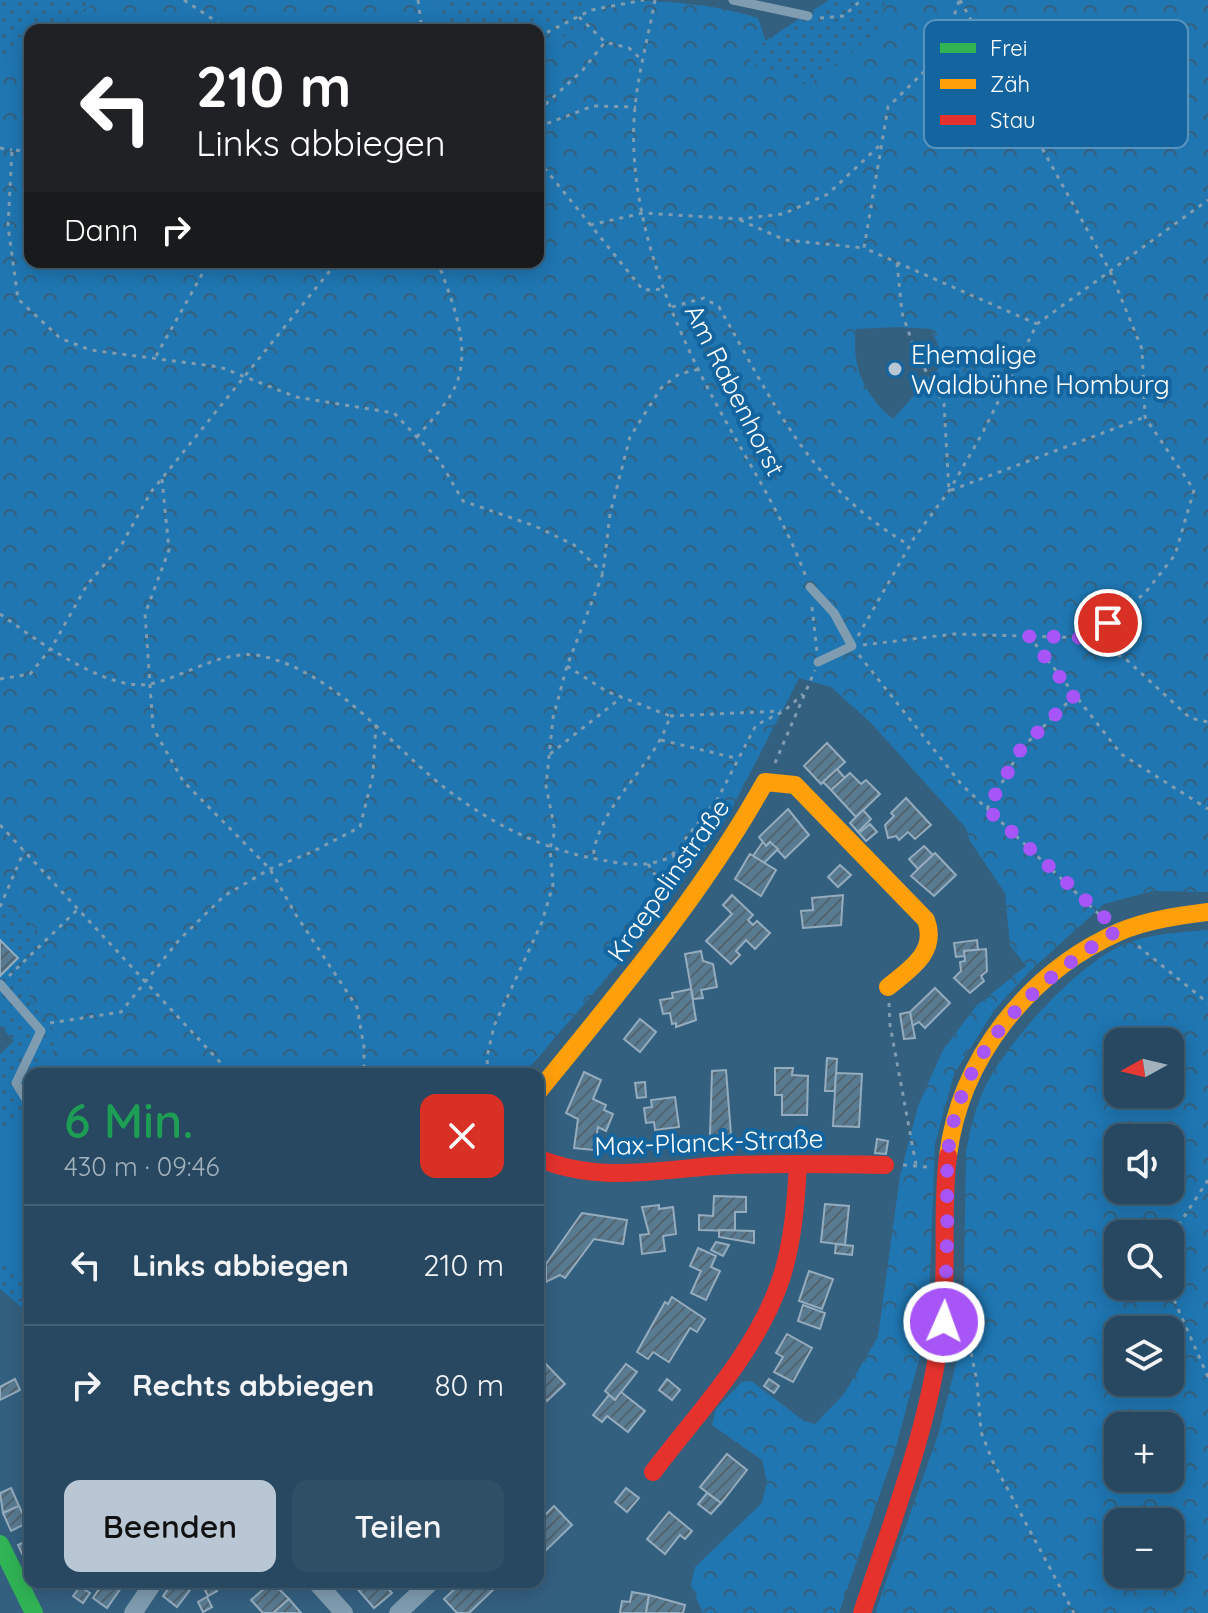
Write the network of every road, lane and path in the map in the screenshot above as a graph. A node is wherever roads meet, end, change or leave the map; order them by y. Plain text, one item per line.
1 (184, 0) edge
2 (418, 0) edge
3 (591, 0) edge
4 (644, 0) edge
5 (655, 0) edge
6 (733, 0) edge
7 (861, 0) edge
8 (960, 0) edge
9 (591, 10) junction
10 (579, 16) junction
11 (808, 16) joint
12 (953, 20) edge
13 (971, 20) edge
14 (220, 24) edge
15 (421, 24) edge
16 (544, 34) edge
17 (605, 42) junction
18 (643, 61) junction
19 (924, 72) edge
20 (544, 106) edge
21 (636, 107) junction
22 (544, 125) edge
23 (882, 143) junction
24 (0, 148) edge
25 (1042, 148) edge
26 (12, 150) junction
27 (24, 151) edge
28 (544, 167) edge
29 (1208, 200) edge
30 (643, 213) junction
31 (739, 219) junction
32 (590, 225) junction
33 (864, 248) junction
34 (897, 263) junction
35 (206, 268) edge
36 (332, 268) edge
37 (440, 268) edge
38 (1110, 271) junction
39 (664, 289) junction
40 (672, 307) junction
41 (1037, 324) junction
42 (155, 357) junction
43 (700, 369) junction
44 (243, 376) junction
45 (1145, 417) junction
46 (417, 437) junction
47 (162, 479) junction
48 (949, 491) junction
49 (910, 546) junction
50 (603, 573) junction
51 (810, 587) junction
52 (0, 614) edge
53 (1029, 636) junction
54 (1090, 638) junction
55 (852, 646) junction
56 (52, 647) junction
57 (818, 662) junction
58 (567, 666) junction
59 (0, 679) edge
60 (150, 684) junction
61 (806, 692) junction
62 (623, 696) junction
63 (1074, 696) junction
64 (784, 711) junction
65 (670, 716) junction
66 (1208, 722) edge
67 (376, 724) junction
68 (661, 740) junction
69 (550, 754) junction
70 (737, 758) junction
71 (765, 782) junction
72 (987, 809) junction
73 (1208, 809) edge
74 (0, 825) edge
75 (550, 848) junction
76 (24, 851) junction
77 (670, 856) junction
78 (593, 858) junction
79 (720, 860) junction
80 (648, 864) junction
81 (270, 869) junction
82 (0, 907) edge
83 (78, 909) junction
84 (1208, 912) edge
85 (683, 913) junction
86 (1118, 930) junction
87 (146, 982) junction
88 (0, 984) edge
89 (888, 987) joint
90 (1208, 1003) edge
91 (39, 1025) junction
92 (24, 1068) edge
93 (24, 1068) edge
94 (225, 1068) edge
95 (364, 1068) edge
96 (488, 1068) edge
97 (544, 1085) edge
98 (24, 1096) edge
99 (544, 1161) edge
100 (798, 1164) junction
101 (885, 1165) joint
102 (916, 1165) junction
103 (946, 1172) junction
104 (1208, 1180) edge
105 (960, 1306) dead end
106 (1208, 1377) edge
107 (653, 1472) dead end
108 (0, 1544) edge
109 (150, 1588) edge
110 (321, 1588) edge
111 (425, 1588) edge
112 (34, 1613) edge
113 (133, 1613) edge
114 (344, 1613) edge
115 (398, 1613) edge
116 (862, 1613) edge
117 (1074, 1613) edge

1 - 14 path
2 - 15 path
3 - 9 path
4 - 9 path
5 - 18 path, Am Rabenhorst
6 - 11 lane
7 - 11 path
8 - 12 path
8 - 13 path
9 - 10 path
10 - 16 path
10 - 17 path
17 - 18 path
17 - 20 path
18 - 21 path, Am Rabenhorst
19 - 23 path
21 - 22 path
21 - 30 path, Am Rabenhorst
23 - 31 path
23 - 33 path
24 - 26 path
25 - 38 path
26 - 27 path
26 - 42 path
28 - 32 path
29 - 38 path
30 - 31 path
30 - 32 path
30 - 39 path, Am Rabenhorst
31 - 33 path
32 - 39 path
33 - 34 path
34 - 41 path
34 - 48 path
35 - 42 path
36 - 44 path
37 - 46 path
38 - 41 path
38 - 45 path
39 - 40 path, Am Rabenhorst
40 - 43 path, Am Rabenhorst
40 - 49 path
41 - 48 path
42 - 44 path
43 - 50 path
43 - 51 path, Am Rabenhorst
44 - 46 path
44 - 47 path
45 - 48 path
45 - 54 path
46 - 50 path
47 - 56 path
47 - 60 path
48 - 49 path
49 - 55 path
50 - 58 path
51 - 55 lane
51 - 57 path, Am Rabenhorst
52 - 56 path
53 - 54 path
53 - 55 path
53 - 63 path
54 - 66 path
55 - 57 lane
55 - 72 path
56 - 59 path
56 - 60 path
57 - 61 path, Am Rabenhorst
58 - 62 path
58 - 69 path
60 - 67 path
60 - 81 path
61 - 64 path
61 - 71 path, Am Rabenhorst
62 - 65 path
62 - 69 path
63 - 72 path
63 - 73 path
64 - 65 path
64 - 70 path
65 - 68 path
67 - 75 path
67 - 81 path
68 - 70 path
68 - 78 path
69 - 75 path
70 - 77 path
71 - 79 street, Kraepelinstraße
71 - 89 street
72 - 86 path
74 - 76 path
75 - 78 path
75 - 96 path
76 - 82 path
76 - 83 path
77 - 79 path
77 - 80 path
78 - 80 path
79 - 85 street, Kraepelinstraße
80 - 85 path
81 - 87 path
81 - 95 path
83 - 87 path
83 - 88 path
84 - 86 street
85 - 97 street, Kraepelinstraße
86 - 90 path
86 - 103 street
87 - 91 path
87 - 94 path
88 - 91 lane
89 - 102 path
91 - 93 lane
92 - 98 lane
99 - 100 street, Max-Planck-Straße
100 - 101 street, Max-Planck-Straße
100 - 107 street
101 - 102 path
102 - 103 path
103 - 116 street
104 - 106 path
105 - 117 path
108 - 112 street
109 - 113 street
110 - 114 street
111 - 115 street

